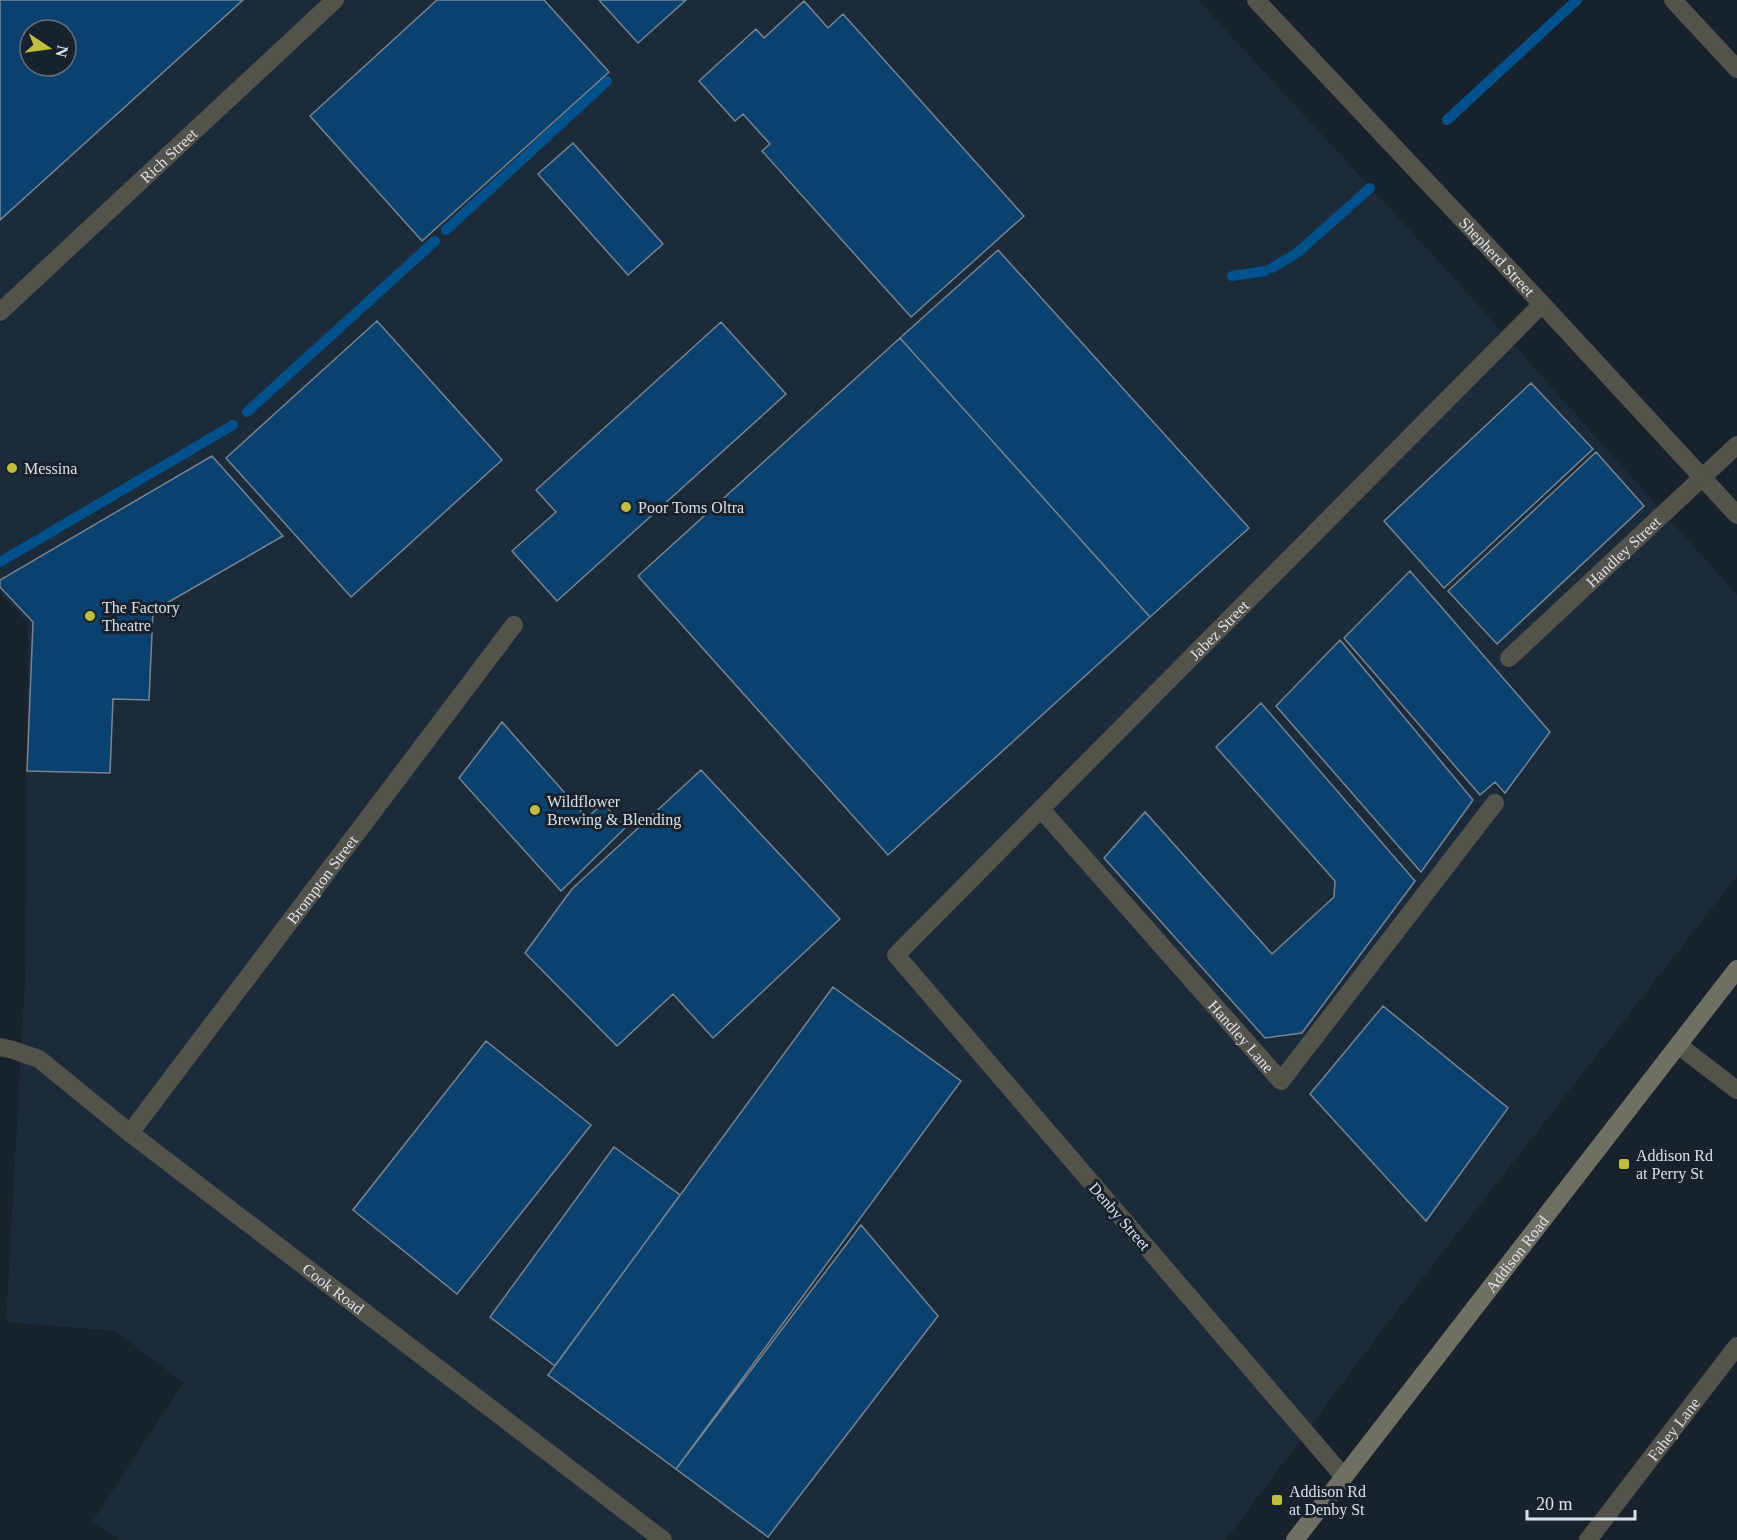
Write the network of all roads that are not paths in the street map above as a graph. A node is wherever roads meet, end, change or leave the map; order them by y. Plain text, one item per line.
1 (335, 0) edge
2 (1256, 0) edge
3 (1672, 0) edge
4 (1737, 69) edge
5 (1542, 304) junction
6 (0, 312) edge
7 (1737, 445) edge
8 (1703, 478) junction
9 (1737, 515) edge
10 (514, 626) dead end
11 (1509, 658) dead end
12 (1495, 802) dead end
13 (1041, 809) junction
14 (896, 955) joint
15 (1737, 969) edge
16 (1678, 1045) junction
17 (0, 1047) edge
18 (1737, 1090) edge
19 (130, 1133) junction
20 (1737, 1346) edge
21 (1344, 1477) junction
22 (663, 1540) edge
23 (1294, 1540) edge
24 (1588, 1540) edge

1 - 6 street, Rich Street
2 - 5 street, Shepherd Street
3 - 4 street
5 - 8 street, Shepherd Street
5 - 13 street, Jabez Street
7 - 8 street, Handley Street
8 - 9 street, Shepherd Street
8 - 11 street, Handley Street
10 - 19 street, Brompton Street
12 - 13 street, Handley Lane
13 - 14 street, Jabez Street
14 - 21 street, Denby Street
15 - 16 main road, Addison Road
16 - 18 street
16 - 21 main road, Addison Road
17 - 19 street, Cook Road
19 - 22 street, Cook Road
20 - 24 street, Fahey Lane
21 - 23 main road, Addison Road

